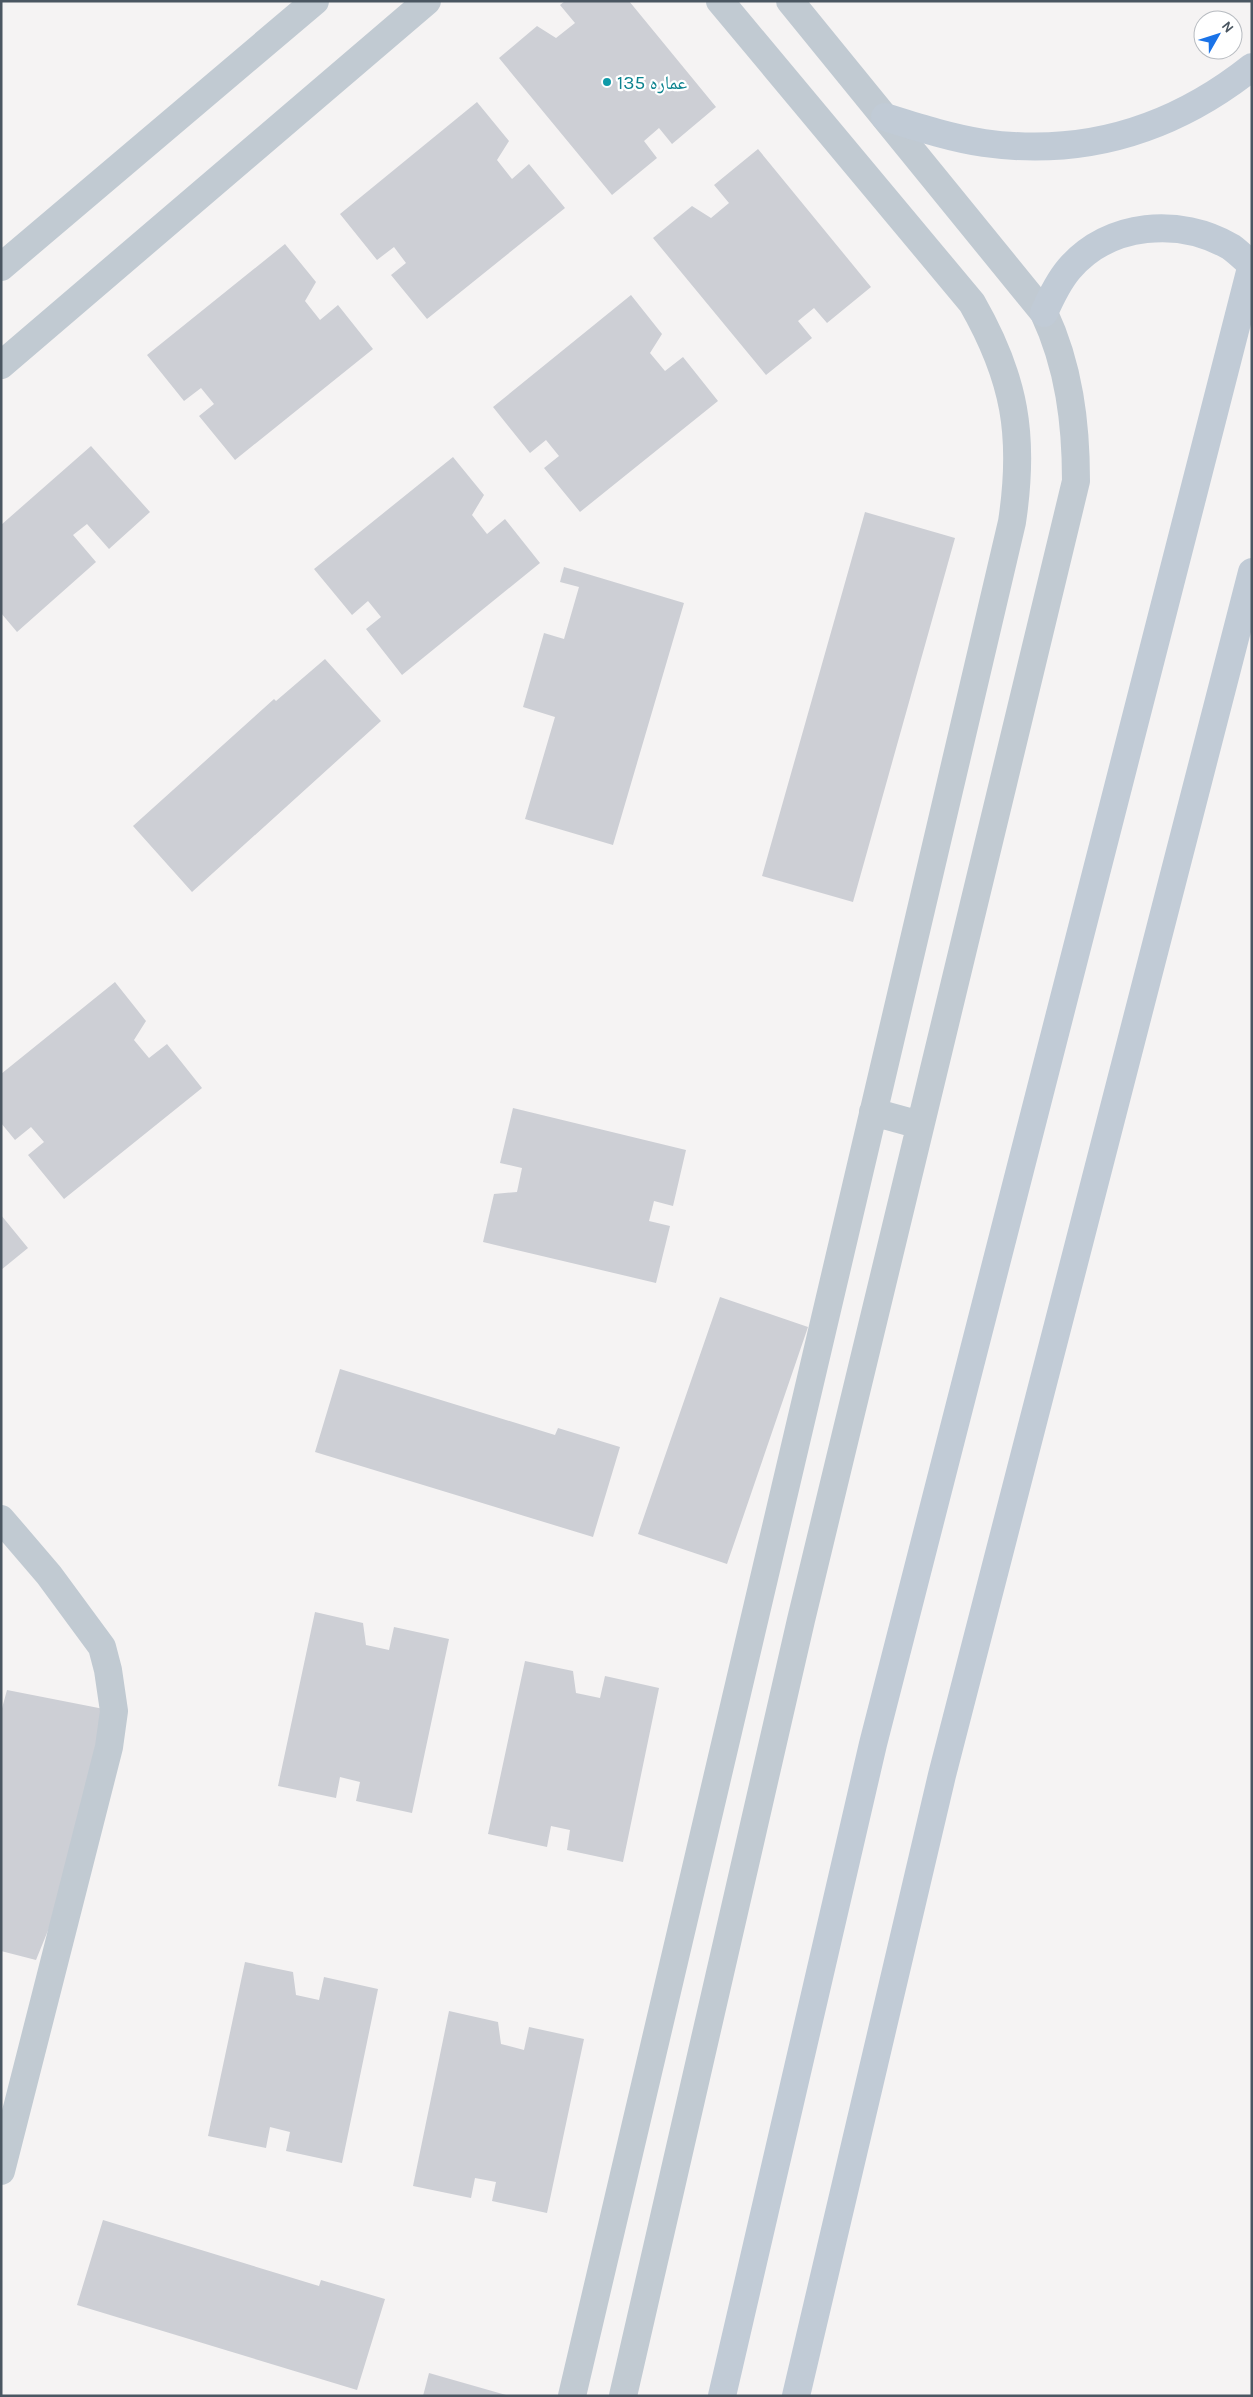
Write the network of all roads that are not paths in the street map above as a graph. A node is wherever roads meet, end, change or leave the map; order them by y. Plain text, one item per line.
1 (314, 1) edge
2 (428, 1) edge
3 (720, 1) edge
4 (790, 1) edge
5 (1252, 67) edge
6 (885, 117) junction
7 (1252, 265) edge
8 (1, 267) edge
9 (1044, 313) junction
10 (1, 365) edge
11 (1252, 572) edge
12 (873, 1112) junction
13 (920, 1126) junction
14 (1, 1519) edge
15 (1, 2171) edge
16 (572, 2396) edge
17 (623, 2396) edge
18 (722, 2396) edge
19 (796, 2396) edge

1 - 8 street
2 - 10 street
3 - 12 street
4 - 6 street
5 - 6 main road
6 - 9 street
7 - 9 main road
7 - 18 main road
9 - 13 street
11 - 19 main road
12 - 13 street
12 - 16 street
13 - 17 street
14 - 15 street

